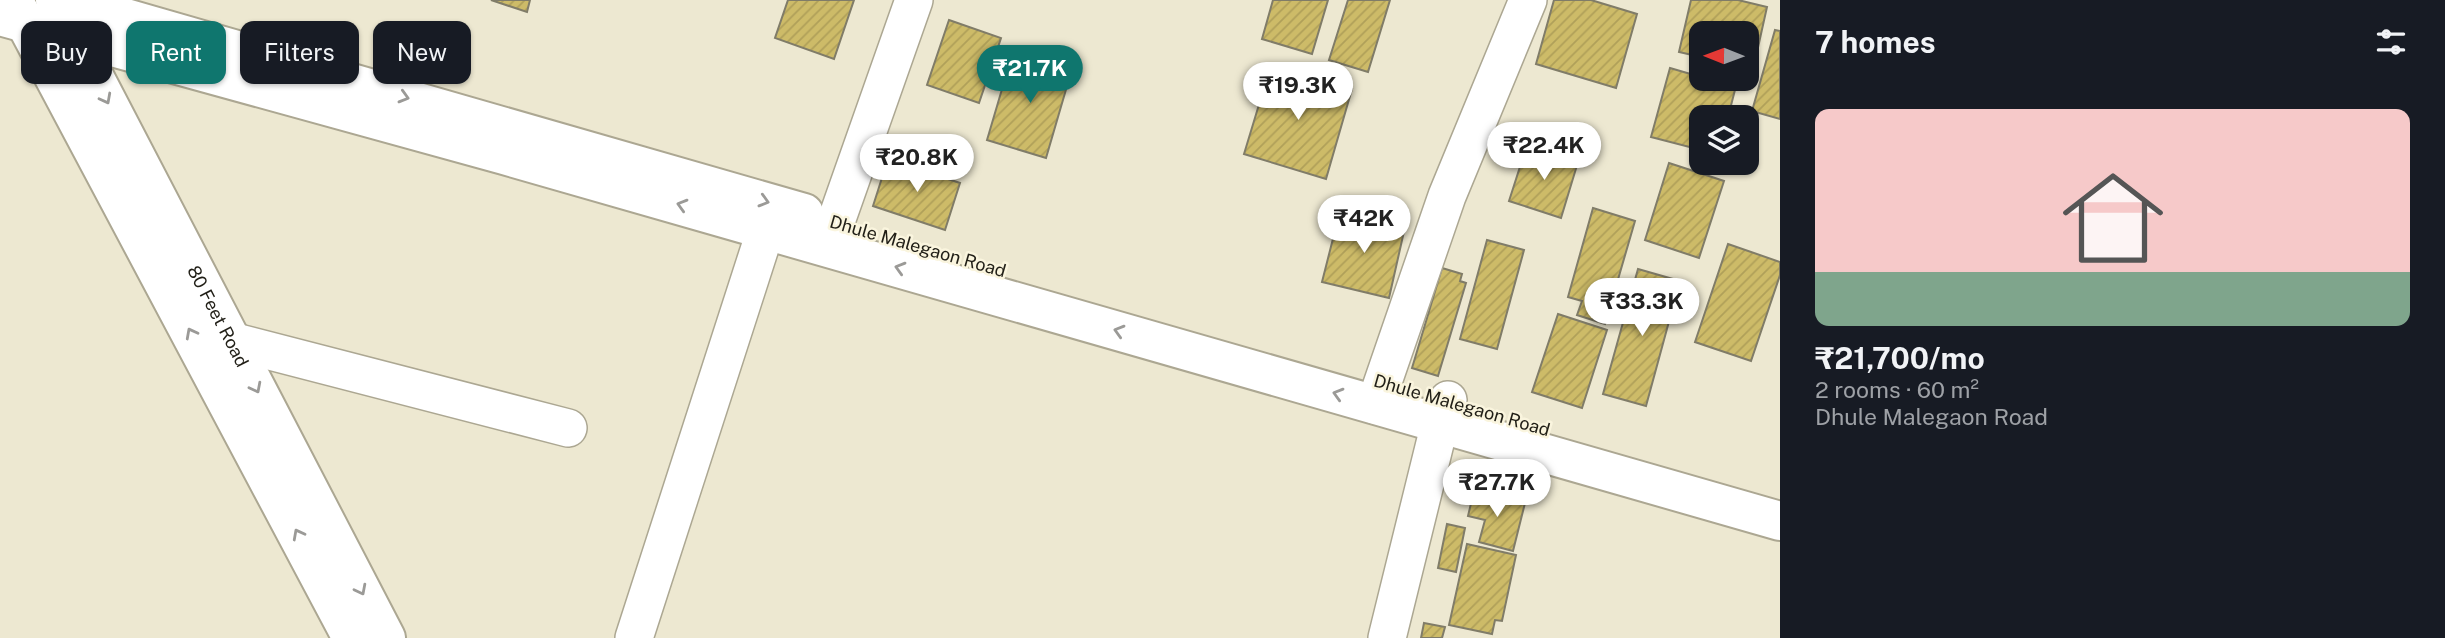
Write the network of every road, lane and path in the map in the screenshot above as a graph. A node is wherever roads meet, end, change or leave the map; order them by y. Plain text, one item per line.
1 (914, 0) edge
2 (1528, 0) edge
3 (49, 10) edge
4 (766, 229) junction
5 (833, 235) junction
6 (231, 341) junction
7 (1379, 393) junction
8 (1444, 412) junction
9 (568, 428) dead end
10 (1780, 496) edge
11 (1780, 522) edge
12 (352, 638) edge
13 (386, 638) edge
14 (634, 638) edge
15 (1387, 638) edge

1 - 5 street
2 - 7 street
4 -> 3 main road
3 -> 5 main road, Dhule Malegaon Road
3 -> 6 main road, 80 Feet Road
12 -> 3 main road, 80 Feet Road
4 - 5 main road
4 - 14 street
5 - 7 main road, Dhule Malegaon Road
6 - 9 street
6 -> 13 main road, 80 Feet Road
7 - 8 main road, Dhule Malegaon Road
8 - 10 main road, Dhule Malegaon Road
8 - 11 main road
8 - 15 street

